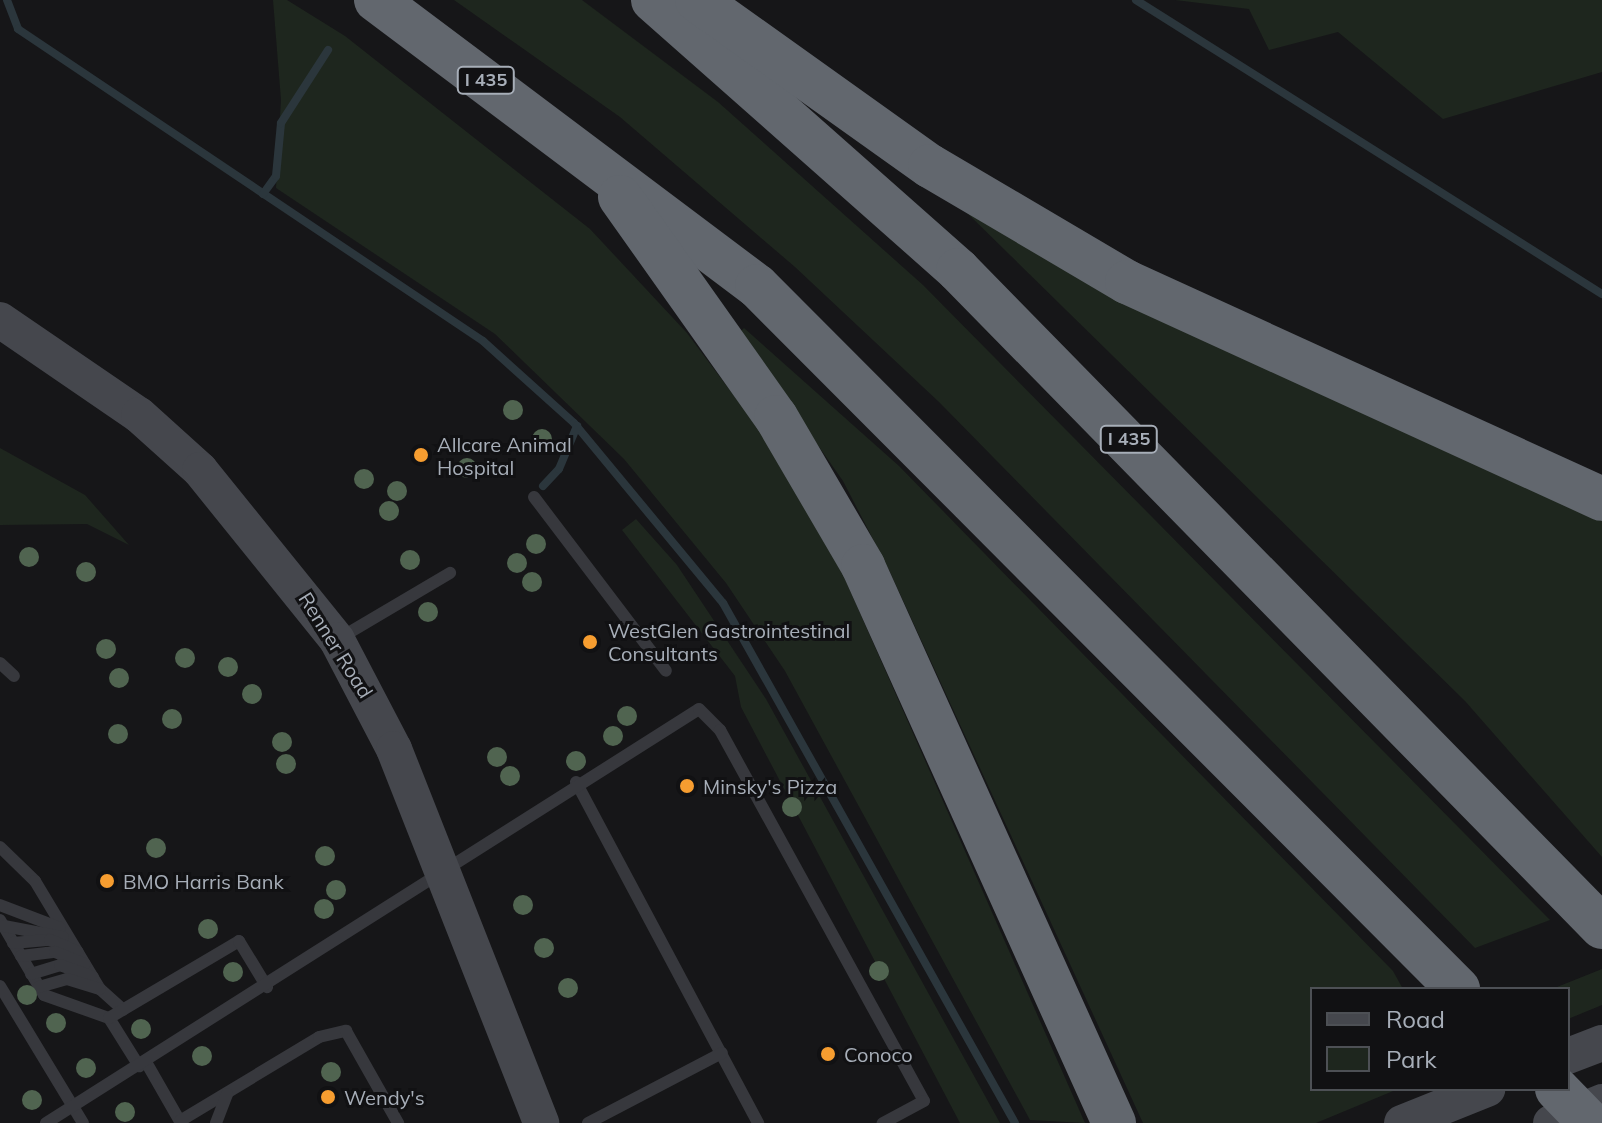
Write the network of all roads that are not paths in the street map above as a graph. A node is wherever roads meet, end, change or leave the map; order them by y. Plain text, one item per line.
1 (376, 0) edge
2 (653, 0) edge
3 (697, 0) edge
4 (596, 161) junction
5 (0, 320) edge
6 (534, 497) dead end
7 (1602, 499) edge
8 (450, 573) dead end
9 (337, 640) junction
10 (0, 663) edge
11 (666, 671) dead end
12 (14, 676) dead end
13 (576, 782) junction
14 (0, 847) edge
15 (442, 870) junction
16 (0, 905) edge
17 (1591, 915) edge
18 (2, 923) edge
19 (67, 935) junction
20 (13, 943) junction
21 (78, 952) junction
22 (21, 956) junction
23 (85, 964) junction
24 (31, 974) junction
25 (93, 977) junction
26 (1446, 977) edge
27 (0, 986) edge
28 (39, 987) junction
29 (267, 987) junction
30 (100, 989) junction
31 (123, 1010) junction
32 (109, 1018) junction
33 (1602, 1043) edge
34 (722, 1053) junction
35 (1570, 1055) edge
36 (142, 1064) junction
37 (229, 1091) junction
38 (1482, 1091) edge
39 (1559, 1091) edge
40 (1602, 1102) edge
41 (73, 1106) junction
42 (181, 1122) edge
43 (46, 1123) edge
44 (83, 1123) edge
45 (216, 1123) edge
46 (398, 1123) edge
47 (541, 1123) edge
48 (588, 1123) edge
49 (758, 1123) edge
50 (883, 1123) edge
51 (1114, 1123) edge
52 (1402, 1123) edge
53 (1551, 1123) edge
54 (1590, 1123) edge

1 - 4 highway, I 435
2 - 17 highway, I 435
3 - 7 highway
4 - 26 highway, I 435
4 - 51 highway
5 - 9 main road, Renner Road
6 - 11 lane
8 - 9 lane
9 - 15 main road, Renner Road
10 - 12 lane
13 - 15 lane
13 - 34 lane
13 - 50 lane
14 - 19 lane
15 - 29 lane
15 - 47 main road, Renner Road
16 - 19 lane
18 - 19 lane
18 - 20 lane
19 - 21 lane
20 - 21 lane
20 - 22 lane
21 - 23 lane
22 - 23 lane
22 - 24 lane
23 - 25 lane
24 - 25 lane
24 - 28 lane
25 - 30 lane
27 - 41 lane
28 - 30 lane
28 - 32 lane
29 - 31 lane
29 - 36 lane
30 - 31 lane
31 - 32 lane
32 - 36 lane
33 - 35 main road
34 - 48 lane
34 - 49 lane
36 - 41 lane
36 - 42 lane
37 - 42 lane
37 - 45 lane
37 - 46 lane
38 - 52 main road
39 - 54 highway, bridge
40 - 53 main road
41 - 43 lane
41 - 44 lane

